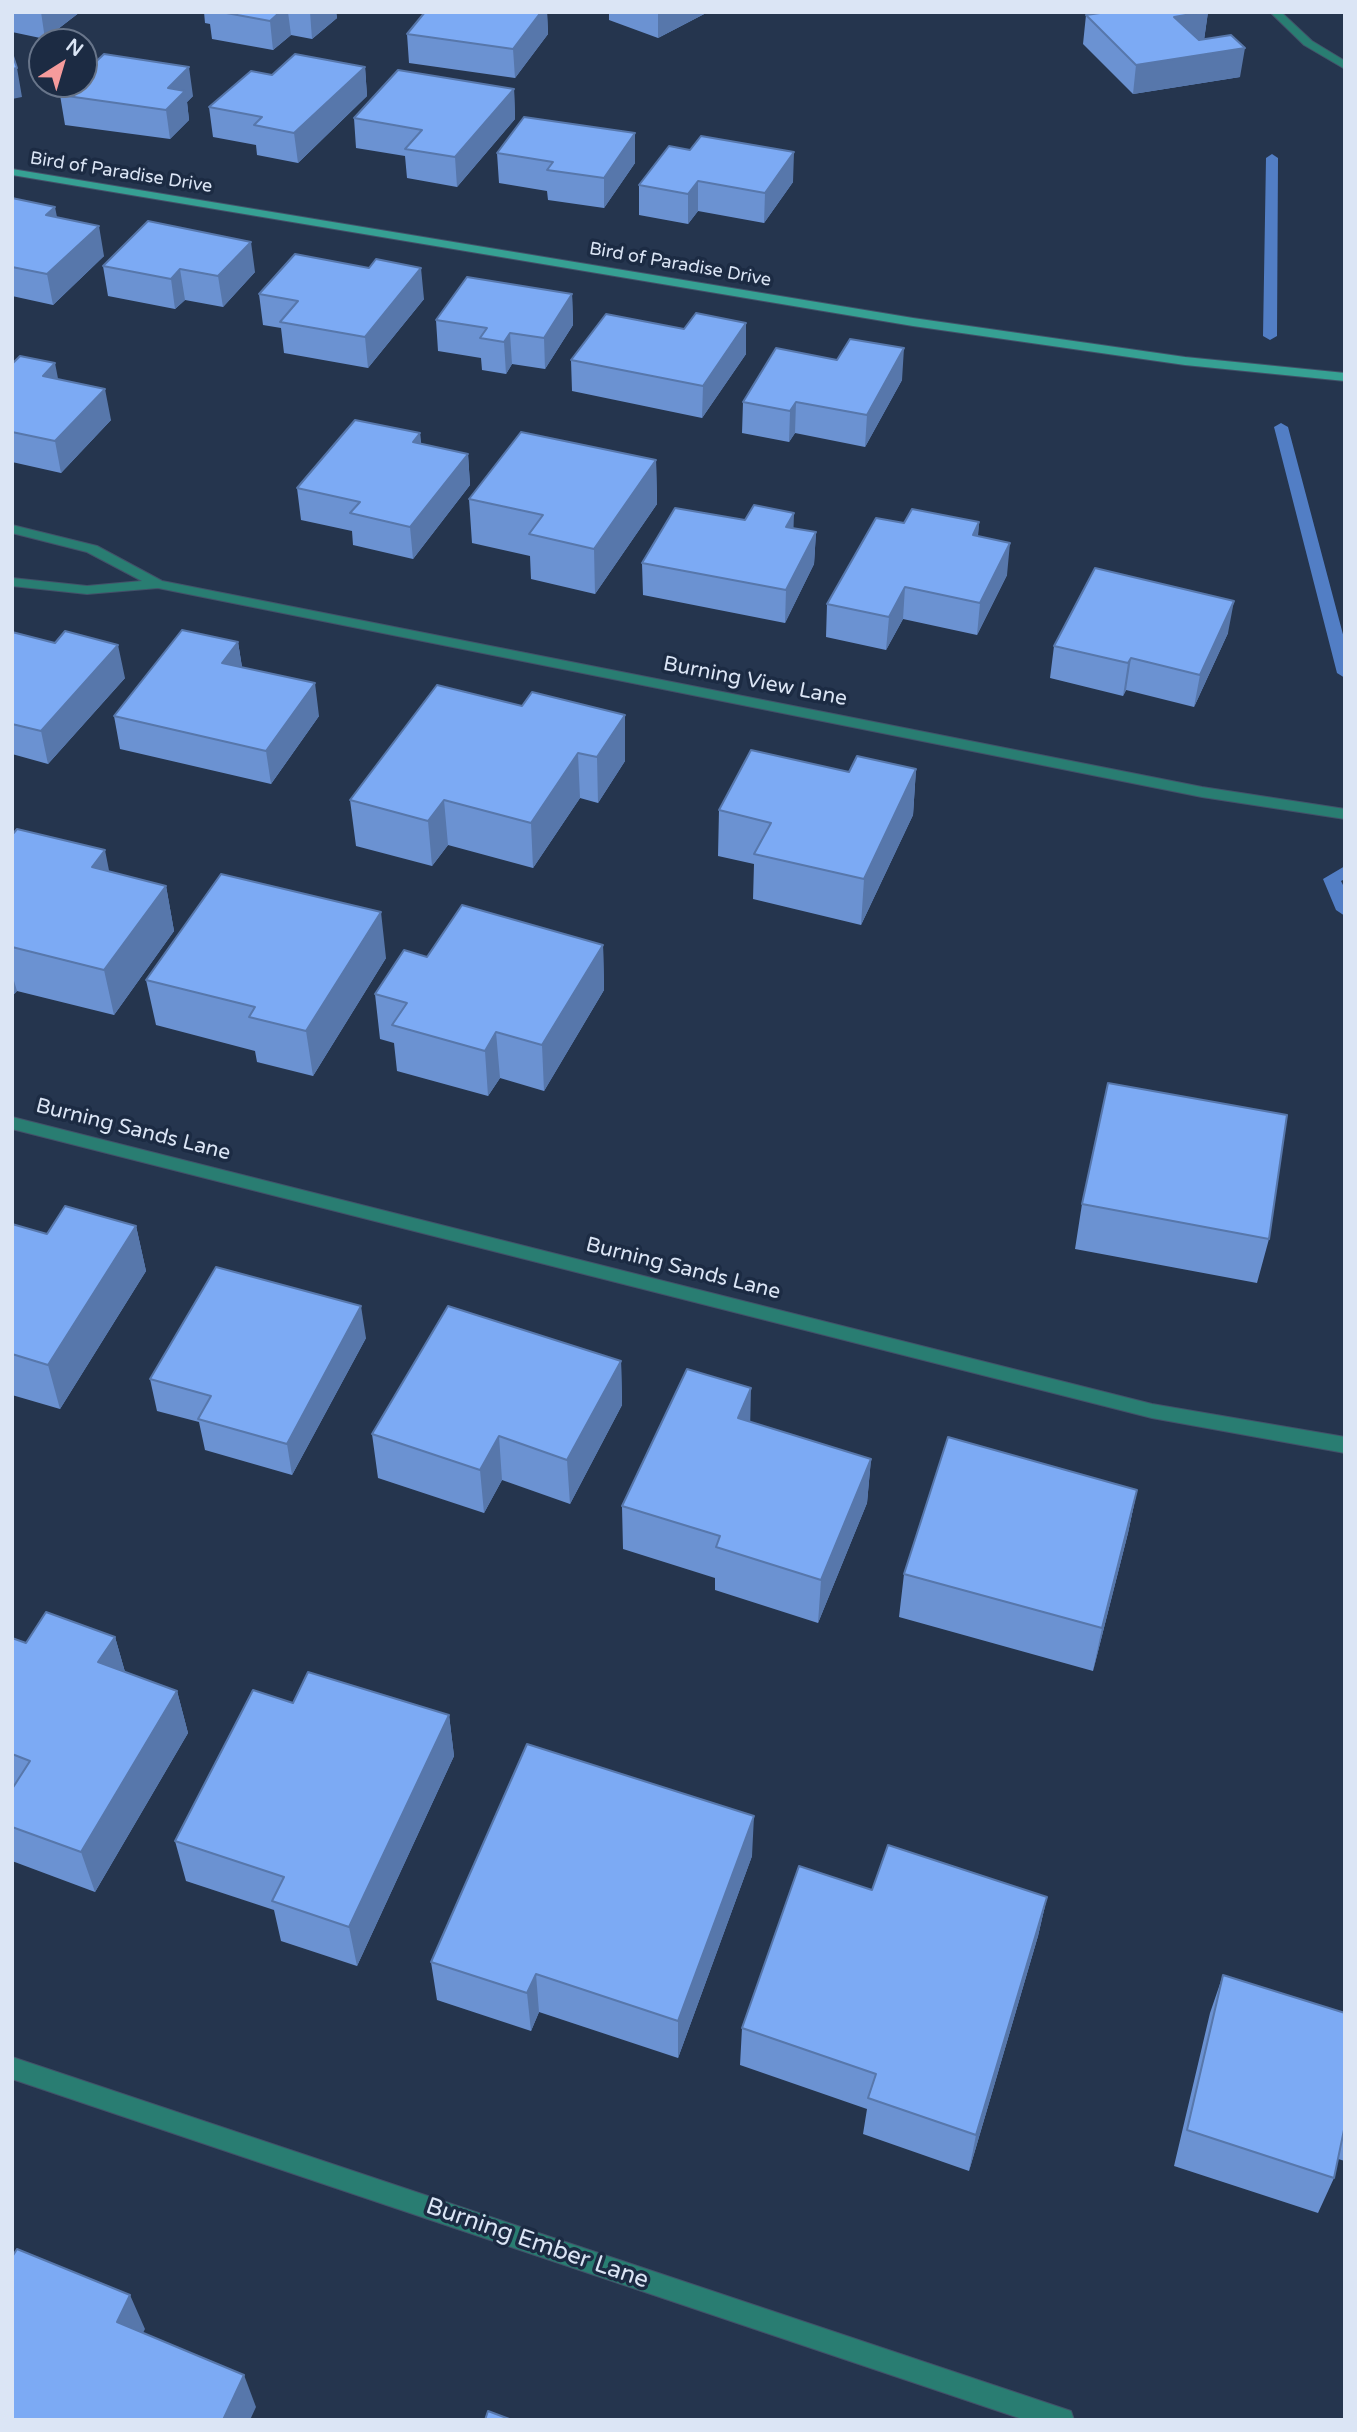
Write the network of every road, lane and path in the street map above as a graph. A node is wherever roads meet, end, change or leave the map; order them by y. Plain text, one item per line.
1 (1275, 12) edge
2 (1345, 65) edge
3 (12, 172) edge
4 (1345, 377) edge
5 (12, 529) edge
6 (12, 582) edge
7 (158, 584) junction
8 (1345, 814) edge
9 (12, 1123) edge
10 (1345, 1445) edge
11 (12, 2068) edge
12 (1062, 2420) edge

1 - 2 street
3 - 4 street, Bird of Paradise Drive
5 - 7 street, Burning View Lane
6 - 7 street, Burning View Lane
7 - 8 street, Burning View Lane
9 - 10 street, Burning Sands Lane
11 - 12 street, Burning Ember Lane

